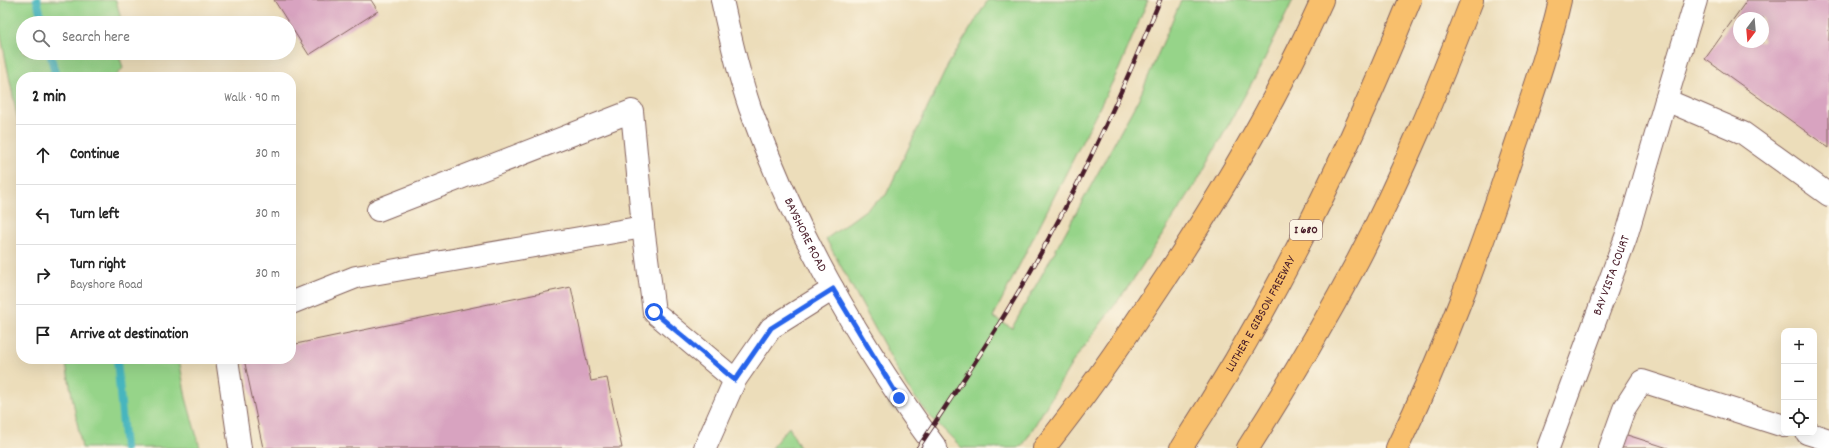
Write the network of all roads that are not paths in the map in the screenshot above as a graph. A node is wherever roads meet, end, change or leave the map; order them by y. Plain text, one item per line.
1 (722, 0) edge
2 (1322, 0) edge
3 (1410, 0) edge
4 (1472, 0) edge
5 (1560, 0) edge
6 (1696, 0) edge
7 (1666, 100) junction
8 (1829, 195) edge
9 (378, 210) dead end
10 (643, 227) junction
11 (833, 289) junction
12 (296, 300) edge
13 (228, 364) edge
14 (735, 380) junction
15 (1781, 425) edge
16 (1816, 436) edge
17 (1829, 440) edge
18 (240, 448) edge
19 (705, 448) edge
20 (936, 448) edge
21 (1044, 448) edge
22 (1181, 448) edge
23 (1248, 448) edge
24 (1397, 448) edge
25 (1548, 448) edge
26 (1610, 448) edge

1 - 11 street, BAYSHORE ROAD
2 - 21 highway
3 - 22 highway, LUTHER E GIBSON FREEWAY / I 680
4 - 23 highway
5 - 24 highway
6 - 7 street, BAY VISTA COURT
7 - 8 street
7 - 25 street, BAY VISTA COURT
9 - 10 street
10 - 12 street
10 - 14 street
11 - 14 street
11 - 20 street, BAYSHORE ROAD
13 - 18 street
14 - 19 street
15 - 26 street
16 - 17 street

